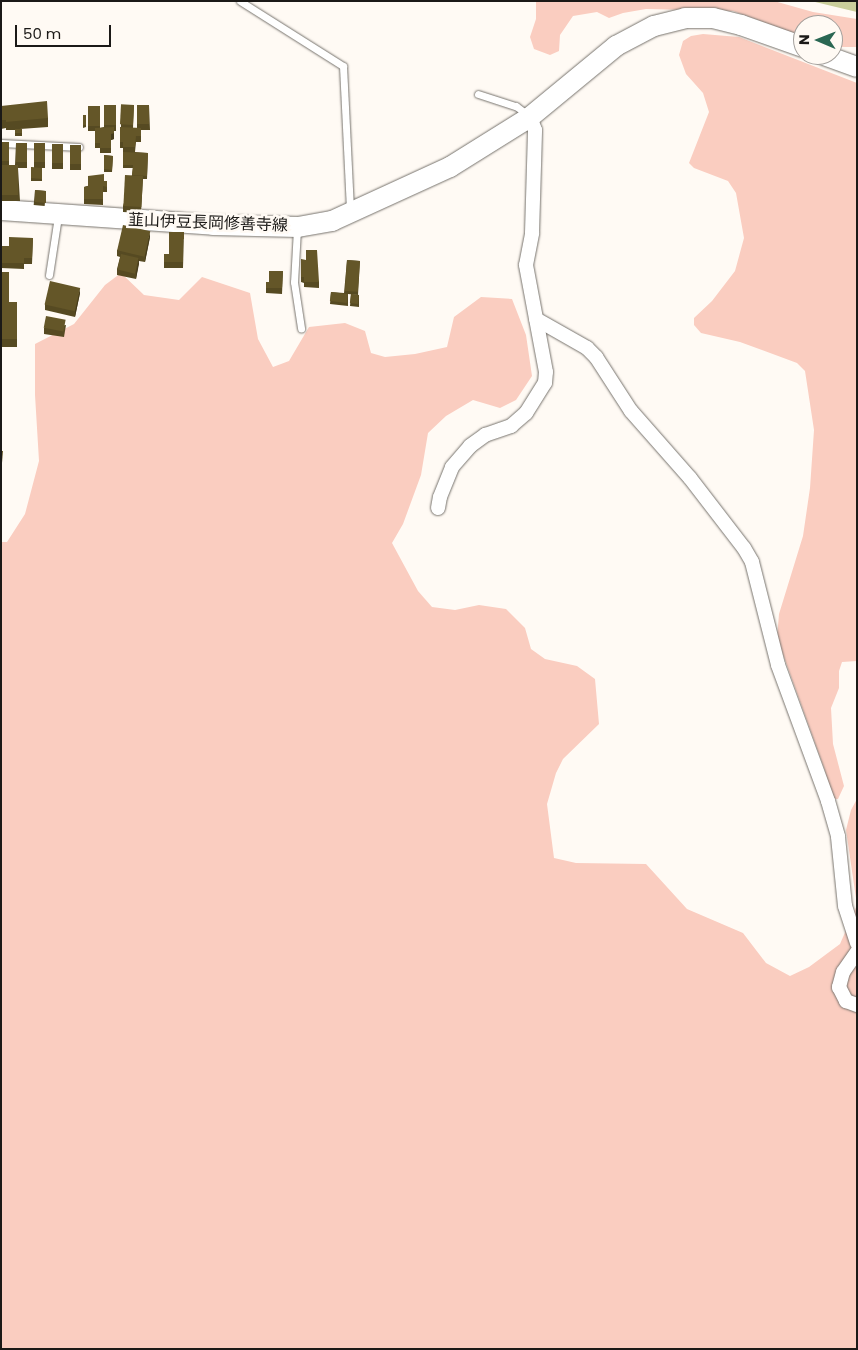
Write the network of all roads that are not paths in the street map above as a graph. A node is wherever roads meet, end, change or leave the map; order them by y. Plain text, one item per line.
1 (240, 1) edge
2 (793, 43) edge
3 (843, 62) edge
4 (857, 67) edge
5 (478, 94) dead end
6 (530, 117) junction
7 (1, 143) edge
8 (79, 147) edge
9 (1, 210) edge
10 (58, 214) junction
11 (340, 222) junction
12 (298, 227) junction
13 (49, 275) dead end
14 (536, 319) junction
15 (301, 328) dead end
16 (438, 508) dead end
17 (857, 943) edge
18 (857, 952) edge
19 (857, 1006) edge

1 - 11 lane
2 - 6 main road, 韮山伊豆長岡修善寺線
3 - 4 main road
5 - 6 lane
6 - 11 main road, 韮山伊豆長岡修善寺線
6 - 14 street
7 - 8 lane
9 - 10 main road, 韮山伊豆長岡修善寺線
10 - 12 main road, 韮山伊豆長岡修善寺線
10 - 13 lane
11 - 12 main road, 韮山伊豆長岡修善寺線
12 - 15 lane
14 - 16 street
14 - 17 street
18 - 19 street

